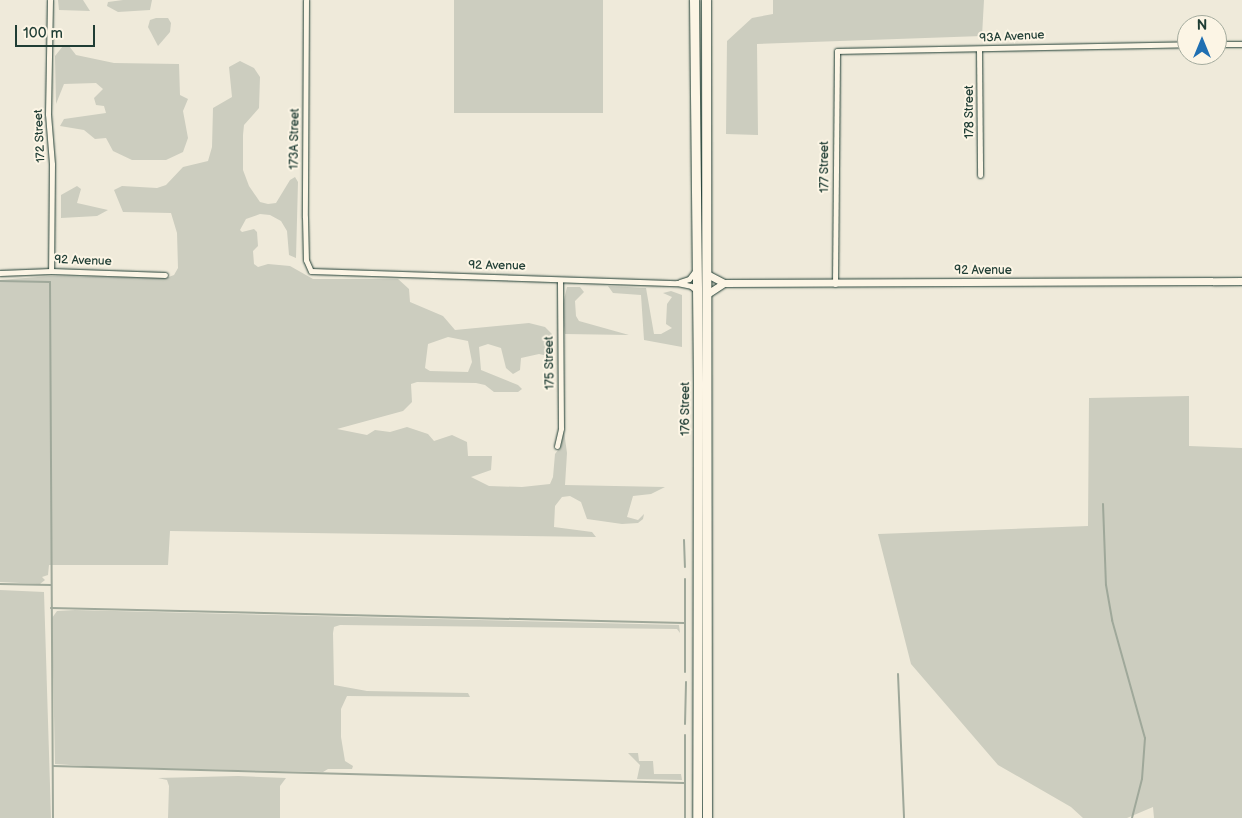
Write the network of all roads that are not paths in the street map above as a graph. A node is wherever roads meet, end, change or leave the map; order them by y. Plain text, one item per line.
1 (50, 0) edge
2 (306, 0) edge
3 (694, 0) edge
4 (706, 0) edge
5 (1177, 44) edge
6 (1227, 44) edge
7 (1242, 44) edge
8 (979, 49) junction
9 (837, 51) joint
10 (980, 175) dead end
11 (698, 268) junction
12 (51, 271) junction
13 (0, 273) edge
14 (316, 274) joint
15 (707, 274) junction
16 (165, 275) dead end
17 (560, 280) junction
18 (1242, 281) edge
19 (677, 283) junction
20 (724, 283) junction
21 (835, 284) junction
22 (703, 293) junction
23 (557, 446) dead end
24 (697, 818) edge
25 (707, 818) edge

1 - 12 street, 172 Street
2 - 14 street, 173A Street
3 - 11 highway, 176 Street
4 - 15 highway, 176 Street
5 - 8 street, 93A Avenue
6 - 7 street
8 - 9 street, 93A Avenue
8 - 10 street, 178 Street
9 - 21 street, 177 Street
11 - 19 street
11 - 22 highway, 176 Street
12 - 13 street, 92 Avenue
12 - 16 street, 92 Avenue
14 - 17 street, 92 Avenue
15 - 20 street, 92 Avenue
15 - 22 highway, 176 Street
17 - 19 street, 92 Avenue
17 - 23 street, 175 Street
18 - 21 street, 92 Avenue
19 - 22 street, 92 Avenue
20 - 21 street, 92 Avenue
20 - 22 street
22 - 24 highway, 176 Street
22 - 25 highway, 176 Street

